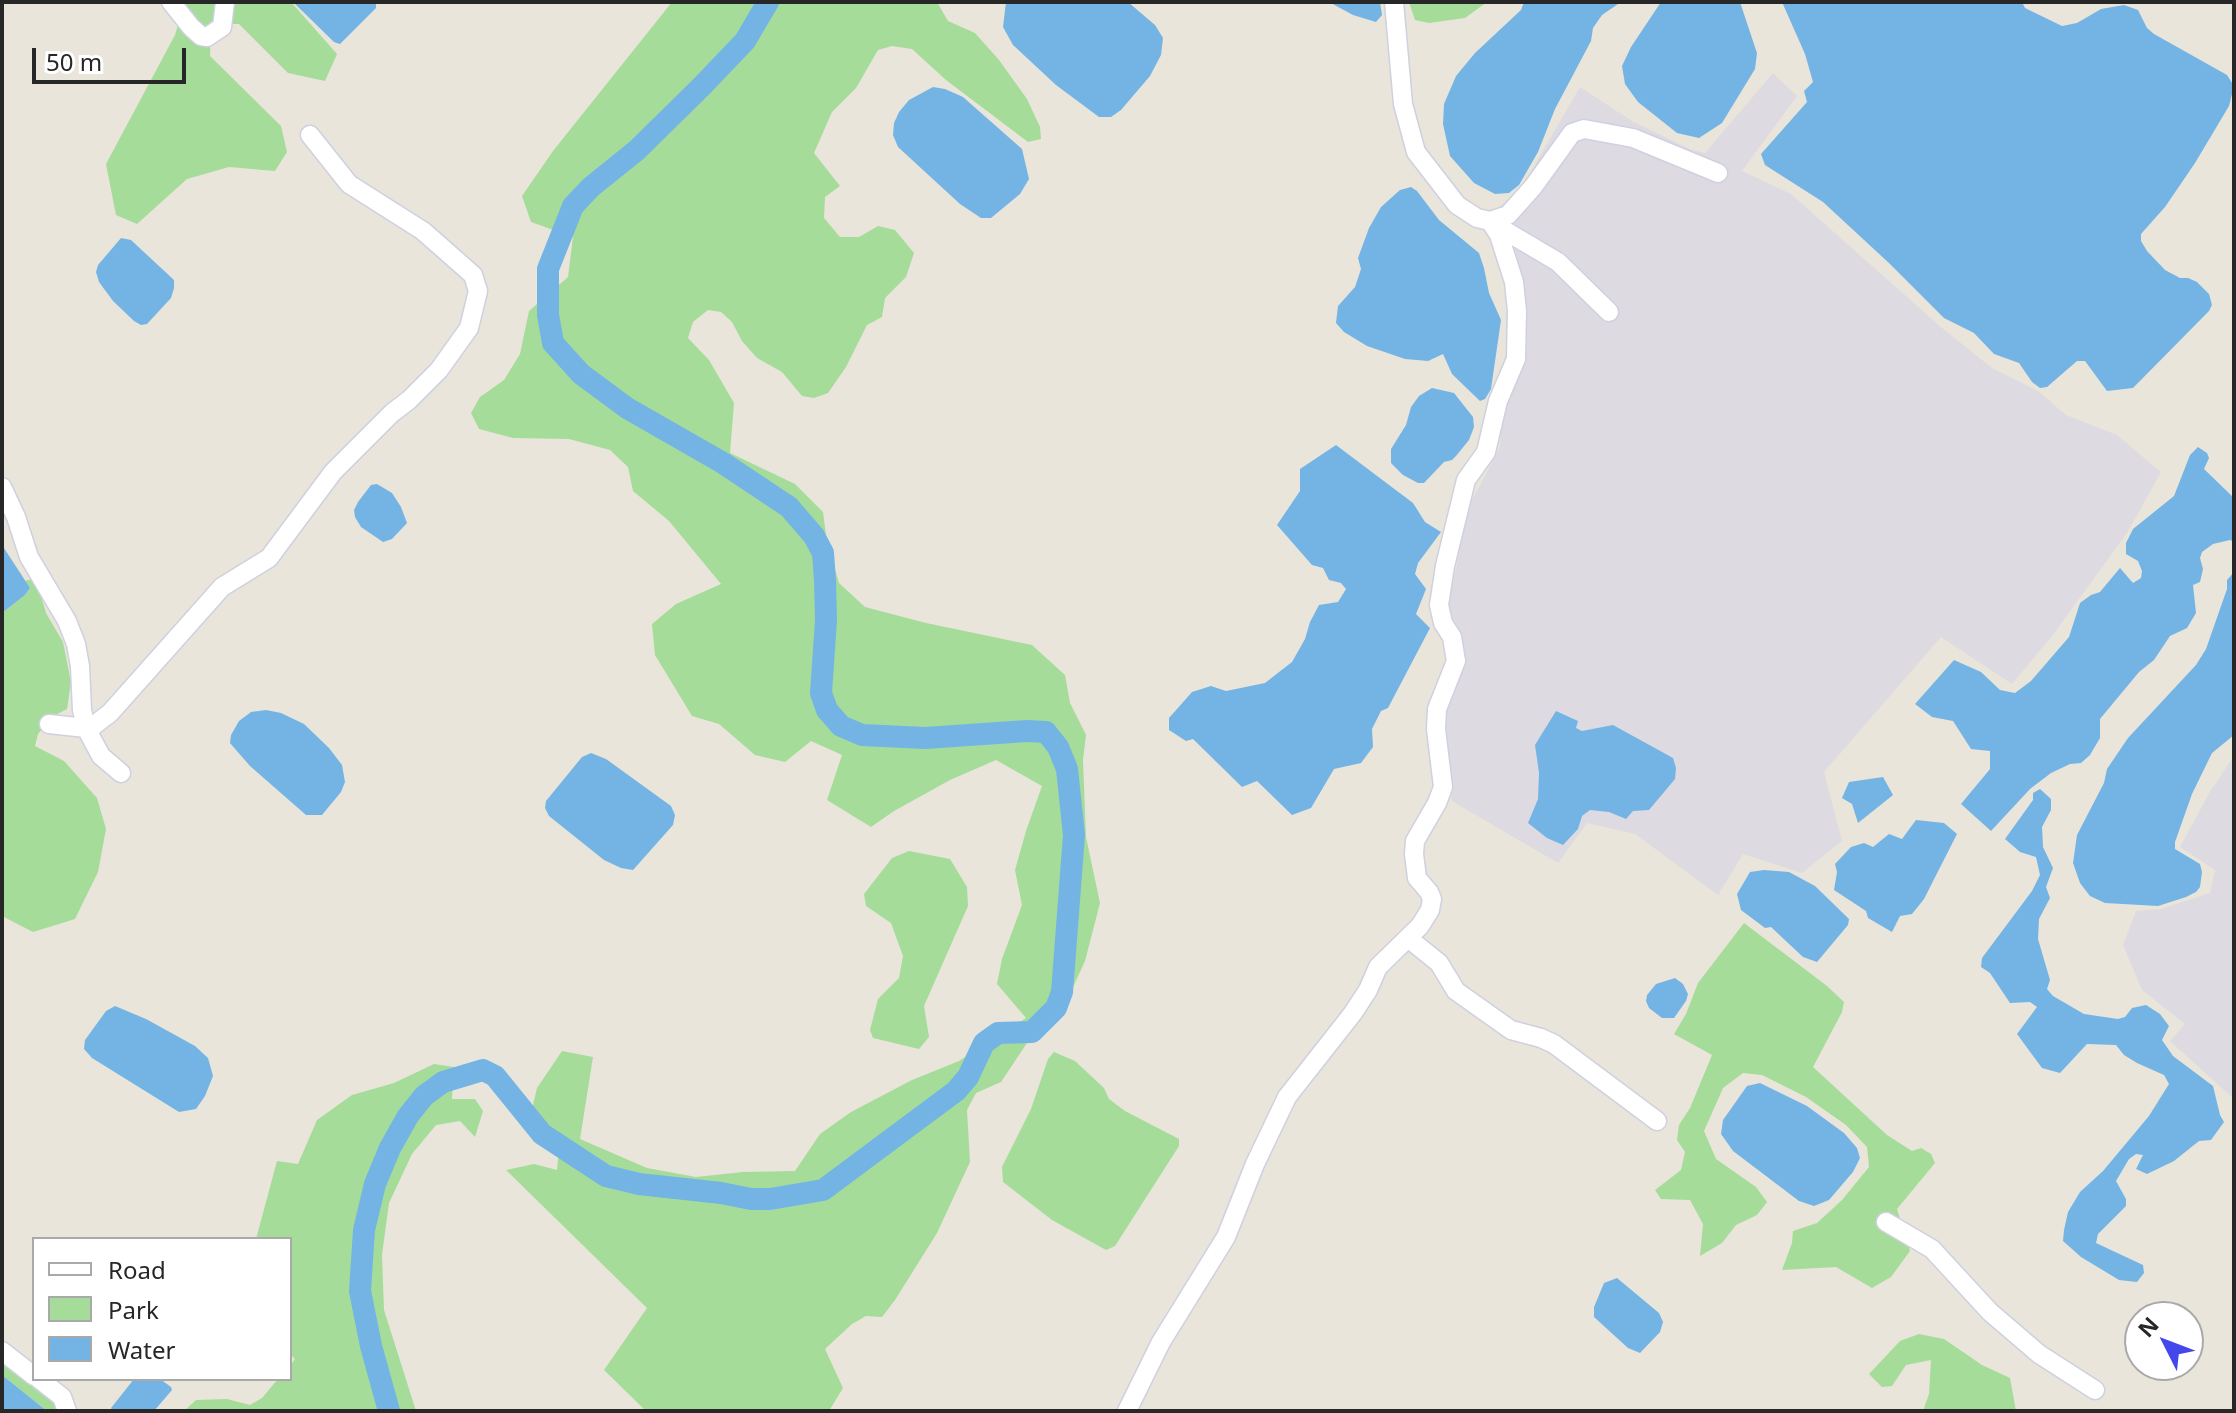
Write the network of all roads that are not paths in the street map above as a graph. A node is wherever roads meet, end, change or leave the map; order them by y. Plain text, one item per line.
1 (171, 2) edge
2 (225, 2) edge
3 (1394, 2) edge
4 (310, 135) dead end
5 (1718, 173) dead end
6 (1490, 221) junction
7 (1609, 312) dead end
8 (2, 487) edge
9 (49, 724) dead end
10 (86, 728) junction
11 (121, 773) dead end
12 (1408, 938) junction
13 (1657, 1121) dead end
14 (1886, 1222) dead end
15 (2, 1351) edge
16 (32, 1374) edge
17 (41, 1381) edge
18 (2095, 1390) dead end
19 (67, 1411) edge
20 (1127, 1411) edge

1 - 2 street
3 - 6 street
4 - 10 street
5 - 6 street
6 - 7 street
6 - 12 street
8 - 10 street
9 - 10 street
10 - 11 street
12 - 13 street
12 - 20 street
14 - 18 street
15 - 16 street
17 - 19 street

